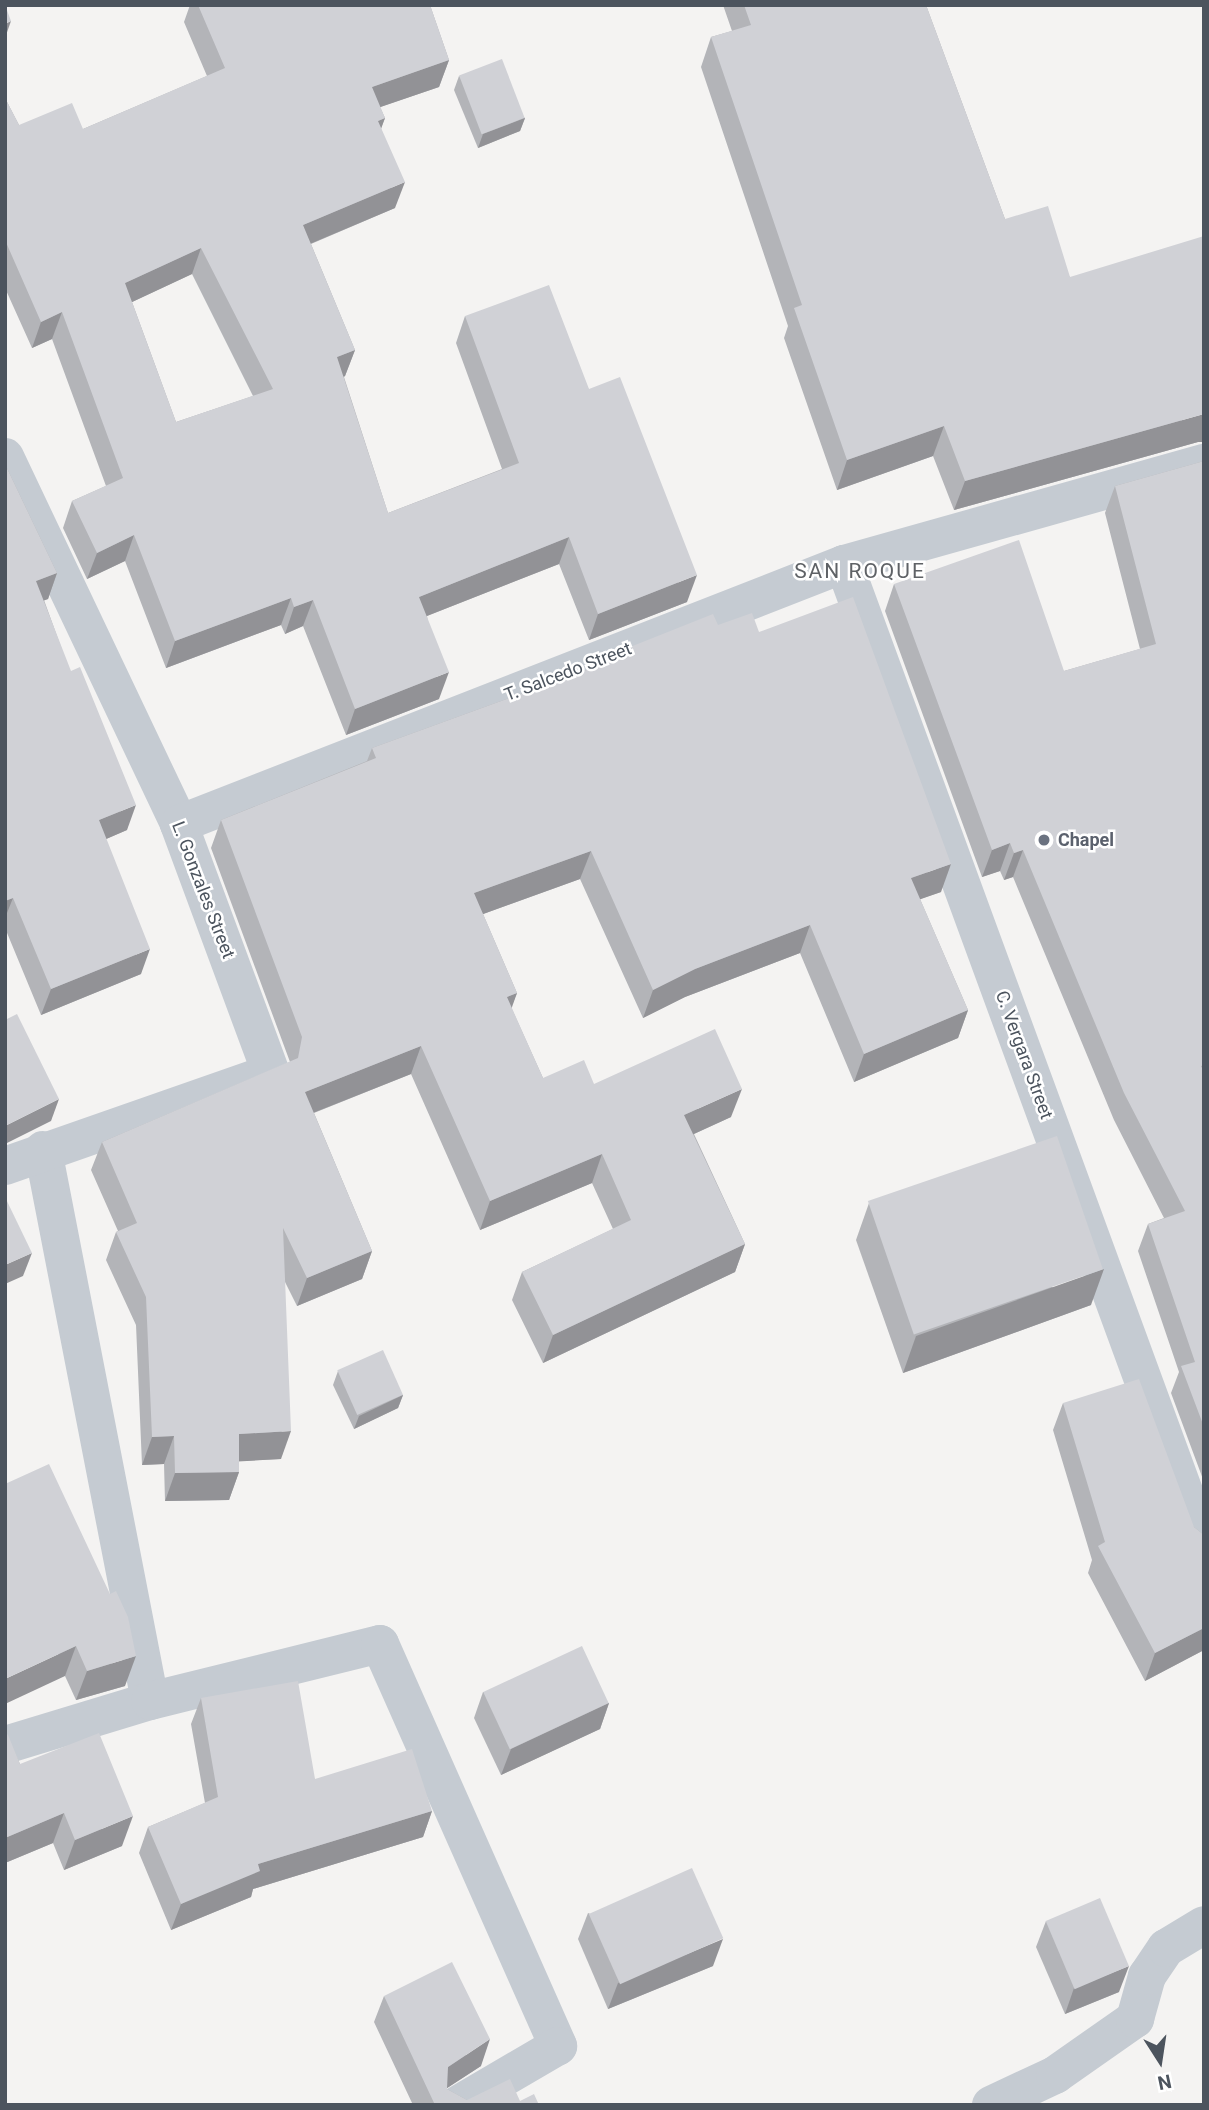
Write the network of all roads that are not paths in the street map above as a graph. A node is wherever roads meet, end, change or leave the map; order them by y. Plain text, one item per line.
1 (5, 457) edge
2 (1204, 463) edge
3 (844, 564) junction
4 (179, 824) junction
5 (43, 1150) junction
6 (5, 1166) edge
7 (1204, 1546) edge
8 (150, 1701) junction
9 (5, 1745) edge
10 (1204, 1925) edge
11 (457, 2105) edge
12 (991, 2105) edge

1 - 4 street, L. Gonzales Street
2 - 3 street, T. Salcedo Street
3 - 4 street, T. Salcedo Street
3 - 7 street, C. Vergara Street
4 - 5 street, L. Gonzales Street
5 - 6 street, L. Gonzales Street
5 - 8 street
8 - 9 street
8 - 11 street
10 - 12 street

